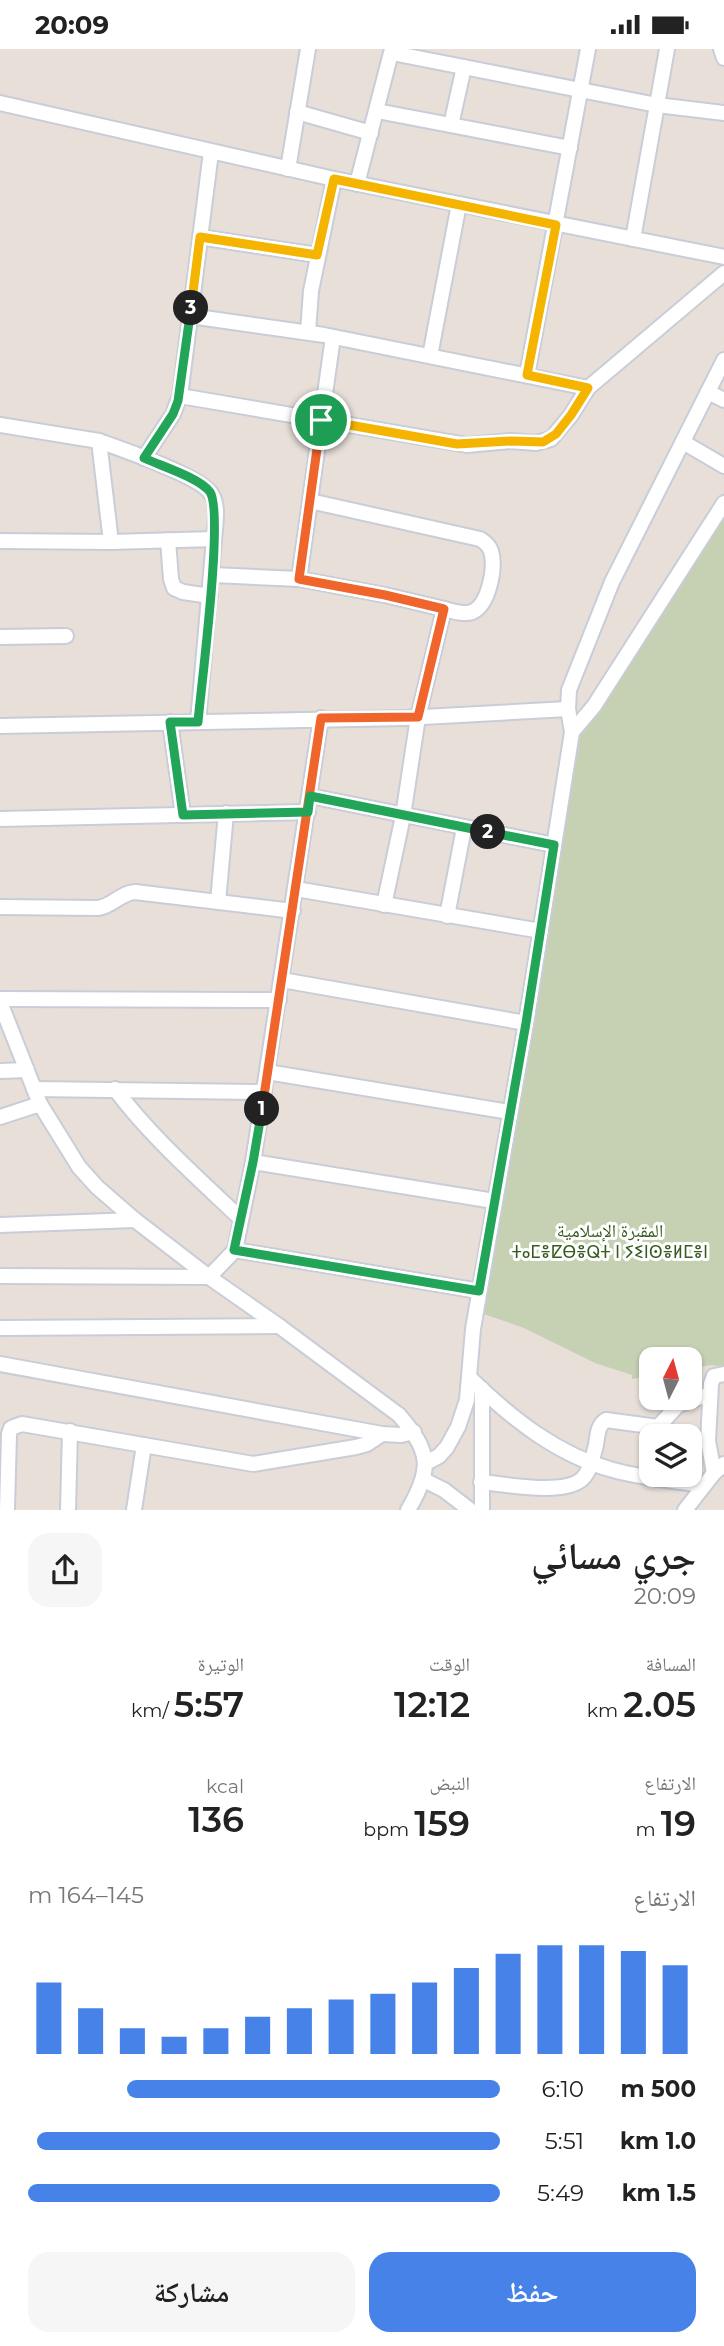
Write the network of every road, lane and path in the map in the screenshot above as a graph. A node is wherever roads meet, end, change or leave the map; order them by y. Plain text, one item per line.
1 (308, 49) edge
2 (588, 49) edge
3 (667, 49) edge
4 (721, 49) edge
5 (392, 51) edge
6 (724, 58) edge
7 (464, 67) junction
8 (580, 91) junction
9 (0, 103) edge
10 (657, 105) junction
11 (377, 111) junction
12 (298, 113) junction
13 (724, 113) edge
14 (451, 125) junction
15 (371, 133) junction
16 (570, 148) junction
17 (211, 152) junction
18 (288, 169) junction
19 (334, 179) junction
20 (357, 184) junction
21 (459, 204) junction
22 (556, 225) junction
23 (200, 237) junction
24 (633, 239) junction
25 (317, 255) junction
26 (724, 257) edge
27 (724, 273) edge
28 (190, 316) junction
29 (308, 332) junction
30 (333, 337) junction
31 (430, 356) junction
32 (724, 360) edge
33 (527, 375) junction
34 (588, 388) junction
35 (708, 392) junction
36 (180, 396) junction
37 (724, 400) edge
38 (321, 420) junction
39 (0, 425) edge
40 (99, 441) junction
41 (683, 442) junction
42 (144, 458) junction
43 (724, 466) edge
44 (310, 501) junction
45 (724, 503) edge
46 (214, 539) junction
47 (168, 540) junction
48 (0, 541) edge
49 (111, 543) junction
50 (212, 575) junction
51 (299, 579) junction
52 (210, 596) junction
53 (444, 609) junction
54 (66, 636) dead end
55 (0, 637) edge
56 (568, 709) junction
57 (418, 717) junction
58 (321, 718) junction
59 (170, 722) junction
60 (198, 722) junction
61 (0, 726) edge
62 (572, 732) junction
63 (310, 796) junction
64 (308, 812) junction
65 (226, 813) junction
66 (183, 815) junction
67 (403, 816) junction
68 (0, 819) edge
69 (464, 828) junction
70 (554, 845) junction
71 (296, 889) junction
72 (218, 902) junction
73 (384, 905) junction
74 (0, 907) edge
75 (293, 911) junction
76 (447, 916) junction
77 (541, 931) junction
78 (282, 980) junction
79 (0, 1000) edge
80 (279, 1000) junction
81 (526, 1023) junction
82 (27, 1070) junction
83 (0, 1071) edge
84 (267, 1072) junction
85 (34, 1089) junction
86 (114, 1089) junction
87 (264, 1092) junction
88 (40, 1104) junction
89 (510, 1112) junction
90 (0, 1117) edge
91 (253, 1162) junction
92 (495, 1201) junction
93 (241, 1219) junction
94 (135, 1220) junction
95 (0, 1225) edge
96 (234, 1250) junction
97 (0, 1276) edge
98 (209, 1277) junction
99 (479, 1291) junction
100 (279, 1326) junction
101 (0, 1328) edge
102 (0, 1364) edge
103 (724, 1374) edge
104 (470, 1378) junction
105 (482, 1389) junction
106 (710, 1394) junction
107 (667, 1424) edge
108 (639, 1428) edge
109 (70, 1431) junction
110 (414, 1432) junction
111 (382, 1434) junction
112 (144, 1445) junction
113 (426, 1463) junction
114 (590, 1464) junction
115 (719, 1469) edge
116 (639, 1474) edge
117 (424, 1480) junction
118 (481, 1482) junction
119 (704, 1485) joint
120 (7, 1510) edge
121 (68, 1510) edge
122 (134, 1510) edge
123 (408, 1510) edge
124 (470, 1510) edge
125 (482, 1510) edge
126 (685, 1510) edge

1 - 12 street
2 - 8 street
3 - 10 street
4 - 6 street
5 - 7 street
5 - 11 street
7 - 8 street
7 - 14 street
8 - 10 street
8 - 16 street
9 - 17 street
10 - 13 street
10 - 24 street
11 - 14 street
11 - 15 street
12 - 15 street
12 - 18 street
14 - 16 street
15 - 20 street
16 - 22 street
17 - 18 street
17 - 23 street
18 - 19 street
19 - 20 street
19 - 25 street
20 - 21 street
21 - 22 street
21 - 31 street
22 - 24 street
22 - 33 street
23 - 25 street
23 - 28 street
24 - 26 street
25 - 29 street
27 - 34 street
28 - 29 street
28 - 36 street
29 - 30 street
30 - 31 street
30 - 38 street
31 - 33 street
32 - 35 street
33 - 34 street
34 - 38 street
35 - 37 street
35 - 41 street
36 - 38 street
36 - 42 street
38 - 44 street
39 - 40 street
40 - 42 street
40 - 49 street
41 - 43 street
41 - 56 street
42 - 46 street
44 - 51 street
44 - 53 street
45 - 62 street
46 - 47 street
46 - 50 street
47 - 49 street
47 - 52 street
48 - 49 street
50 - 51 street
50 - 52 street
51 - 53 street
52 - 60 street
53 - 57 street
54 - 55 street
56 - 57 street
56 - 62 street
57 - 58 street
57 - 67 street
58 - 60 street
58 - 63 street
59 - 60 street
59 - 61 street
59 - 66 street
62 - 70 street
63 - 64 street
63 - 67 street
64 - 65 street
64 - 71 street
65 - 66 street
65 - 72 street
66 - 68 street
67 - 69 street
67 - 73 street
69 - 70 street
69 - 76 street
70 - 77 street
71 - 73 street
71 - 75 street
72 - 74 street
72 - 75 street
73 - 76 street
75 - 78 street
76 - 77 street
77 - 81 street
78 - 80 street
78 - 81 street
79 - 80 street
79 - 82 street
80 - 84 street
81 - 89 street
82 - 83 street
82 - 85 street
84 - 87 street
84 - 89 street
85 - 86 street
85 - 88 street
86 - 87 street
86 - 93 street
87 - 91 street
88 - 90 street
88 - 94 street
89 - 92 street
91 - 92 street
91 - 93 street
92 - 99 street
93 - 96 street
94 - 95 street
94 - 98 street
96 - 98 street
96 - 99 street
97 - 98 street
98 - 100 street
99 - 104 street
100 - 101 street
100 - 110 street
102 - 111 street
103 - 106 street
104 - 105 street
104 - 113 street
105 - 114 street
105 - 118 street
106 - 107 street
106 - 115 street
108 - 114 street
109 - 112 street
109 - 120 street
109 - 121 street
110 - 111 street
110 - 113 street
111 - 112 street
112 - 122 street
113 - 117 street
114 - 116 street
114 - 118 street
115 - 119 street
117 - 123 street
117 - 124 street
118 - 125 street
119 - 126 street

